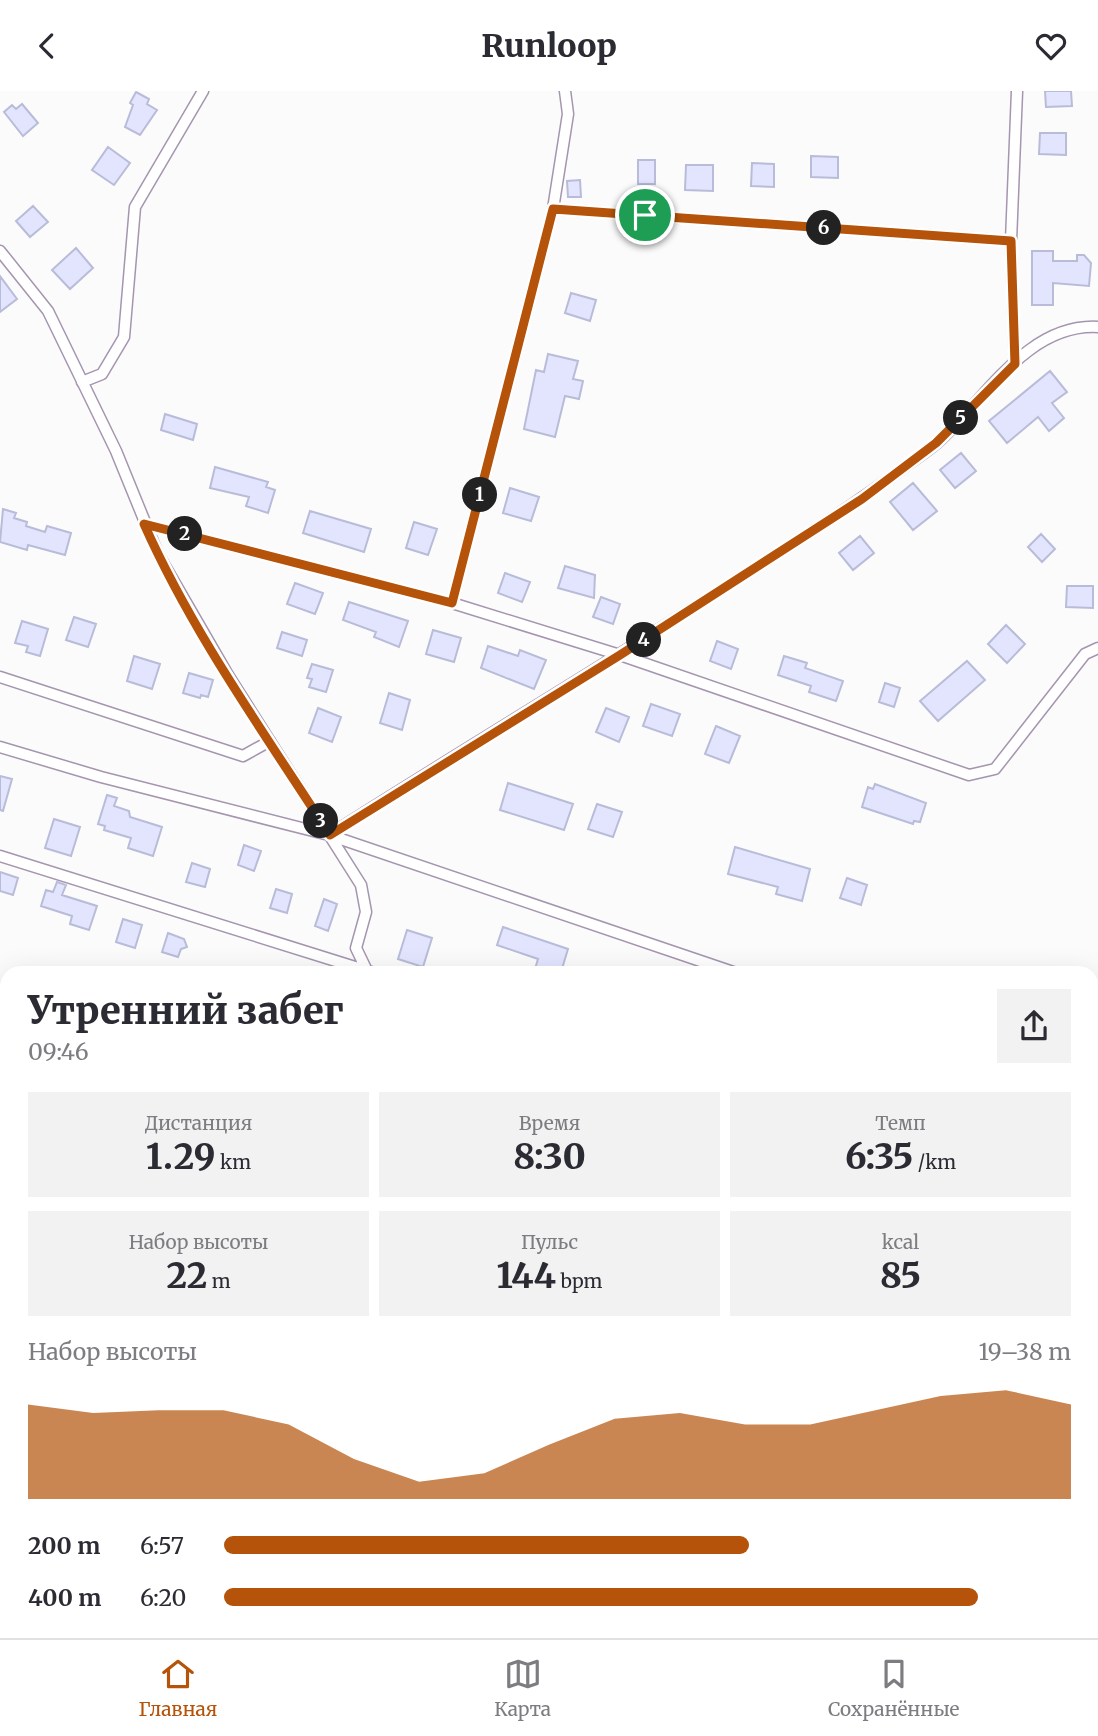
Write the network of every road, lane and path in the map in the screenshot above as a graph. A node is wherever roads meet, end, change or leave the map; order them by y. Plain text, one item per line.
1 (203, 91) edge
2 (565, 91) edge
3 (1017, 91) edge
4 (553, 209) junction
5 (1011, 241) junction
6 (0, 251) edge
7 (1098, 327) edge
8 (1015, 364) junction
9 (82, 382) junction
10 (144, 524) junction
11 (452, 603) junction
12 (1098, 648) edge
13 (620, 655) junction
14 (0, 677) edge
15 (270, 741) junction
16 (0, 747) edge
17 (330, 835) junction
18 (0, 856) edge
19 (348, 966) edge
20 (366, 966) edge
21 (715, 966) edge

1 - 9 street
2 - 4 street
3 - 5 street
4 - 5 street
4 - 11 street
5 - 8 street
6 - 9 street
7 - 8 street
8 - 13 street
9 - 10 street
10 - 11 street
10 - 15 street
11 - 13 street
12 - 13 street
13 - 17 street
14 - 15 street
15 - 17 street
16 - 17 street
17 - 20 street
17 - 21 street
18 - 19 street

